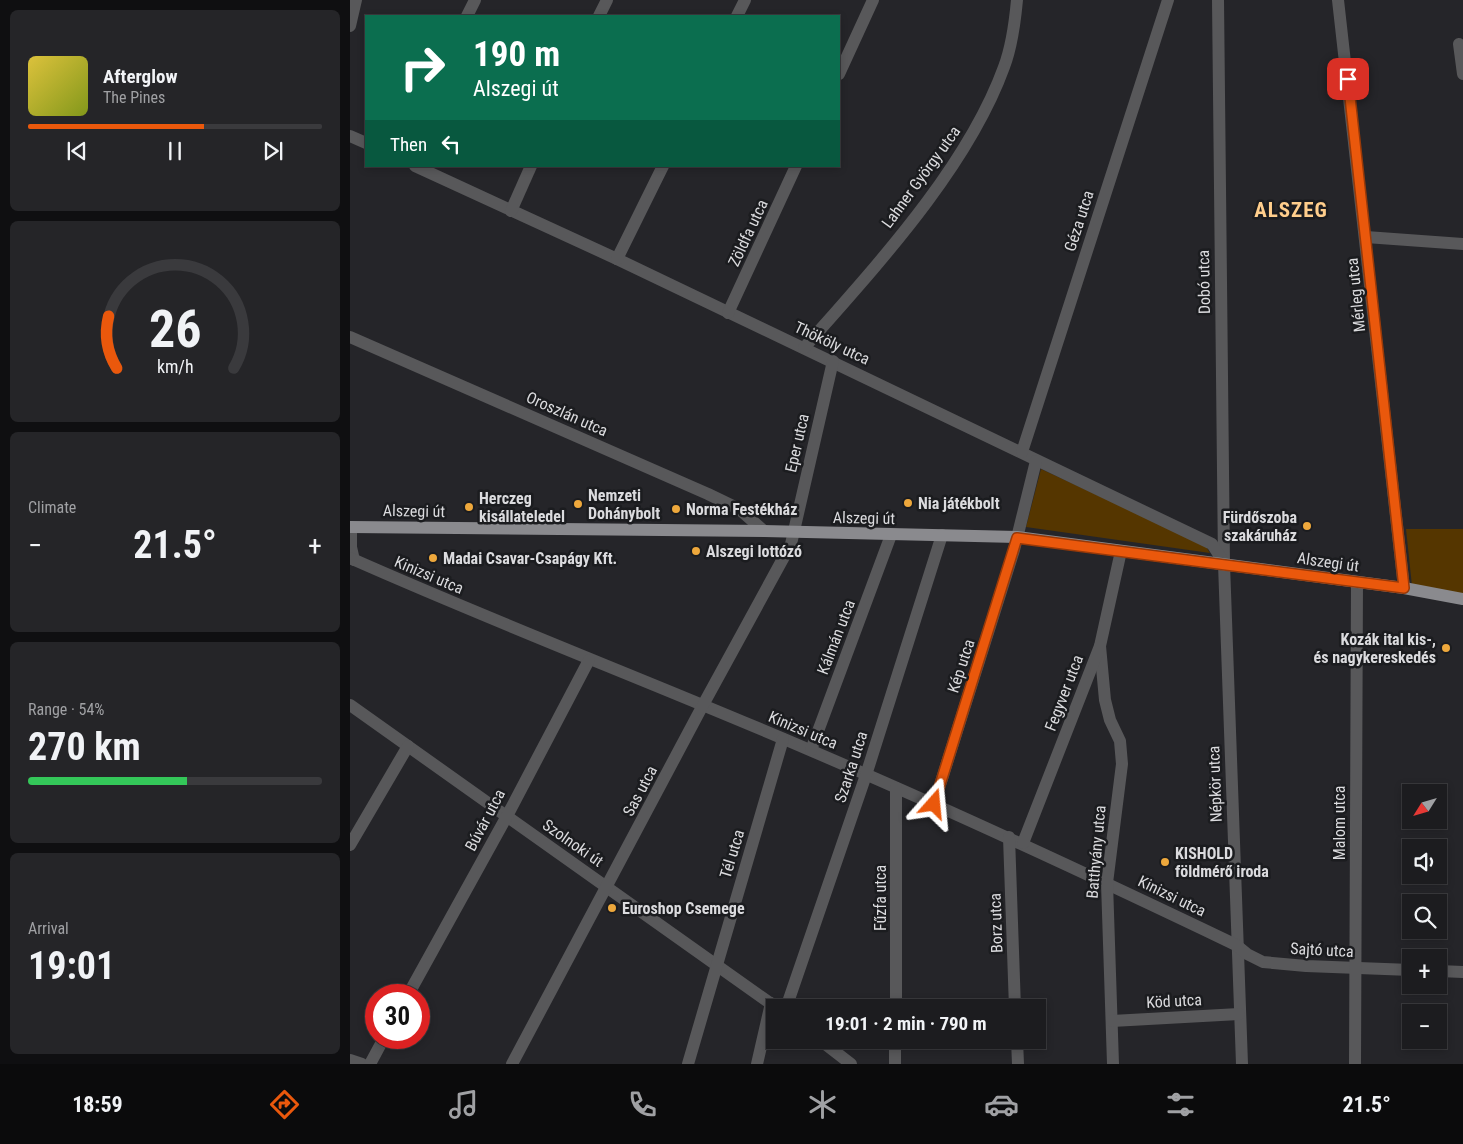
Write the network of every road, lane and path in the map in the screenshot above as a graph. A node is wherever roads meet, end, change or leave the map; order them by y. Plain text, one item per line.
1 (356, 0) edge
2 (475, 0) edge
3 (607, 0) edge
4 (745, 0) edge
5 (873, 0) edge
6 (1018, 0) edge
7 (1168, 0) edge
8 (1218, 0) edge
9 (1338, 0) edge
10 (468, 15) edge
11 (600, 15) edge
12 (738, 15) edge
13 (350, 26) edge
14 (1459, 44) dead end
15 (840, 72) edge
16 (1463, 74) edge
17 (350, 136) edge
18 (365, 143) edge
19 (417, 167) edge
20 (532, 167) edge
21 (663, 167) edge
22 (796, 167) edge
23 (511, 211) junction
24 (1366, 237) junction
25 (1463, 244) edge
26 (617, 259) junction
27 (728, 313) junction
28 (350, 336) edge
29 (804, 348) junction
30 (833, 361) junction
31 (1022, 452) junction
32 (1036, 461) junction
33 (350, 527) edge
34 (764, 531) junction
35 (794, 532) junction
36 (891, 535) junction
37 (942, 535) junction
38 (1017, 538) junction
39 (1121, 551) junction
40 (352, 559) edge
41 (1224, 564) junction
42 (1357, 582) junction
43 (1404, 588) junction
44 (1463, 599) edge
45 (1100, 646) junction
46 (589, 660) junction
47 (350, 705) edge
48 (703, 705) junction
49 (783, 739) junction
50 (408, 746) junction
51 (811, 750) junction
52 (866, 775) junction
53 (896, 788) junction
54 (934, 804) junction
55 (507, 816) junction
56 (1009, 838) junction
57 (1023, 843) junction
58 (350, 845) edge
59 (1107, 883) junction
60 (608, 887) junction
61 (1236, 945) junction
62 (716, 965) junction
63 (1355, 967) junction
64 (1402, 970) edge
65 (1447, 971) edge
66 (1463, 972) edge
67 (414, 984) edge
68 (766, 999) edge
69 (789, 999) edge
70 (896, 999) edge
71 (1016, 999) edge
72 (1239, 1014) junction
73 (1112, 1021) junction
74 (766, 1033) edge
75 (378, 1049) edge
76 (830, 1049) edge
77 (895, 1049) edge
78 (1017, 1049) edge
79 (350, 1060) edge
80 (844, 1062) edge
81 (362, 1064) edge
82 (370, 1064) edge
83 (512, 1064) edge
84 (688, 1064) edge
85 (757, 1064) edge
86 (895, 1064) edge
87 (1018, 1064) edge
88 (1113, 1064) edge
89 (1242, 1064) edge
90 (1355, 1064) edge

1 - 13 street
2 - 10 street
3 - 11 street
4 - 12 street
5 - 15 street
6 - 29 street, Lahner György utca
7 - 31 street, Géza utca
8 - 41 street, Dobó utca
9 - 24 street, Mérleg utca
14 - 16 street
17 - 18 street
19 - 23 street, Thököly utca
20 - 23 street
21 - 26 street
22 - 27 street, Zöldfa utca
23 - 26 street, Thököly utca
24 - 25 street
24 - 43 street, Mérleg utca
26 - 27 street, Thököly utca
27 - 29 street, Thököly utca
28 - 34 street, Oroszlán utca
29 - 30 street, Thököly utca
30 - 31 street, Thököly utca
30 - 35 street, Eper utca
31 - 32 street, Thököly utca
32 - 38 street
32 - 41 street, Thököly utca
33 - 34 main road, Alszegi út
33 - 40 street
34 - 35 main road, Alszegi út
35 - 36 main road, Alszegi út
35 - 48 street, Sas utca
36 - 37 main road, Alszegi út
36 - 51 street, Kálmán utca
37 - 38 main road, Alszegi út
37 - 52 street, Szarka utca
38 - 39 main road, Alszegi út
38 - 54 street, Kép utca
39 - 41 main road, Alszegi út
39 - 45 street, Fegyver utca
40 - 46 street, Kinizsi utca
41 - 42 main road, Alszegi út
41 - 61 street, Népkör utca
42 - 43 main road, Alszegi út
42 - 63 street, Malom utca
43 - 44 main road, Alszegi út
45 - 57 street, Fegyver utca
45 - 59 street, Batthyány utca
46 - 48 street, Kinizsi utca
46 - 55 street, Búvár utca
47 - 50 street, Szolnoki út
48 - 49 street, Kinizsi utca
48 - 60 street, Sas utca
49 - 51 street, Kinizsi utca
49 - 62 street, Tél utca
50 - 55 street, Szolnoki út
50 - 58 street
51 - 52 street, Kinizsi utca
52 - 53 street, Kinizsi utca
52 - 69 street, Szarka utca
53 - 54 street, Kinizsi utca
53 - 70 street, Fűzfa utca
54 - 56 street, Kinizsi utca
55 - 60 street, Szolnoki út
55 - 67 street, Búvár utca
56 - 57 street, Kinizsi utca
56 - 71 street, Borz utca
57 - 59 street, Kinizsi utca
59 - 61 street, Kinizsi utca
59 - 73 street, Batthyány utca
60 - 62 street, Szolnoki út
60 - 83 street, Sas utca
61 - 63 street, Sajtó utca
61 - 72 street, Népkör utca
62 - 68 street, Szolnoki út
62 - 84 street, Tél utca
63 - 64 street, Sajtó utca
63 - 90 street, Malom utca
65 - 66 street
72 - 73 street, Köd utca
72 - 89 street, Népkör utca
73 - 88 street, Batthyány utca
74 - 85 street
75 - 82 street
76 - 80 street
77 - 86 street
78 - 87 street
79 - 81 street

